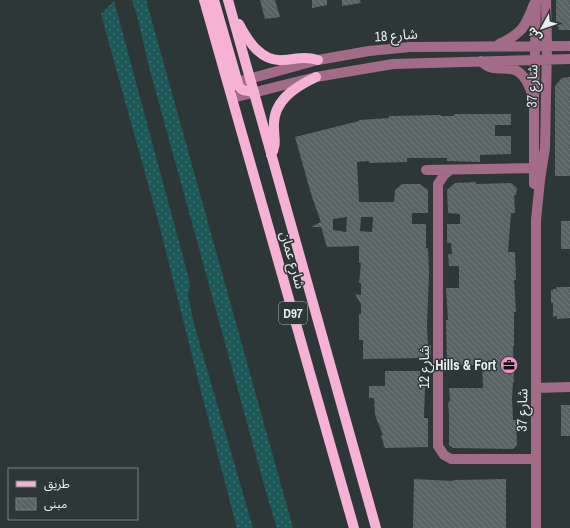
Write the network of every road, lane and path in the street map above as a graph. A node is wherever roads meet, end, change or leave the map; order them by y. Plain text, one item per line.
1 (204, 0) edge
2 (214, 0) edge
3 (228, 0) edge
4 (536, 0) edge
5 (546, 0) edge
6 (232, 14) junction
7 (495, 46) junction
8 (535, 46) junction
9 (547, 46) junction
10 (570, 46) edge
11 (570, 59) edge
12 (318, 60) junction
13 (535, 60) junction
14 (546, 60) junction
15 (481, 61) junction
16 (316, 77) junction
17 (250, 78) junction
18 (233, 83) junction
19 (254, 92) junction
20 (232, 98) junction
21 (534, 98) junction
22 (271, 155) junction
23 (534, 168) junction
24 (450, 170) junction
25 (438, 184) junction
26 (536, 220) junction
27 (570, 387) edge
28 (536, 388) junction
29 (536, 459) junction
30 (354, 528) edge
31 (376, 528) edge
32 (536, 528) edge

1 - 18 main road, شارع عمان / D97
2 - 18 main road
3 - 6 main road, شارع عمان / D97
4 - 7 street
4 - 8 street, شارع 37
5 - 9 street, شارع 37
6 - 12 main road
6 - 17 main road, شارع عمان / D97
7 - 8 street, شارع 18
7 - 12 street, شارع 18
8 - 9 street, شارع 18
8 - 13 street, شارع 37
9 - 10 street, شارع 18
9 - 14 street, شارع 37
11 - 14 street, شارع 18
12 - 17 street, شارع 18
13 - 14 street, شارع 18
13 - 15 street, شارع 18
13 - 21 street, شارع 37
14 - 26 street, شارع 37
15 - 16 street, شارع 18
15 - 21 street
16 - 19 street, شارع 18
16 - 22 main road
17 - 18 street, شارع 18
17 - 19 main road, شارع عمان / D97
18 - 19 main road
18 - 20 main road, شارع عمان / D97
19 - 20 street, شارع 18
19 - 22 main road, شارع عمان / D97
20 - 30 main road, شارع عمان / D97
21 - 23 street, شارع 37
22 - 31 main road, شارع عمان / D97
23 - 24 street
23 - 26 street, شارع 37
24 - 25 street
24 - 25 street
25 - 29 street, شارع 12
26 - 28 street, شارع 37
27 - 28 street
28 - 29 street, شارع 37
29 - 32 street, شارع 37

